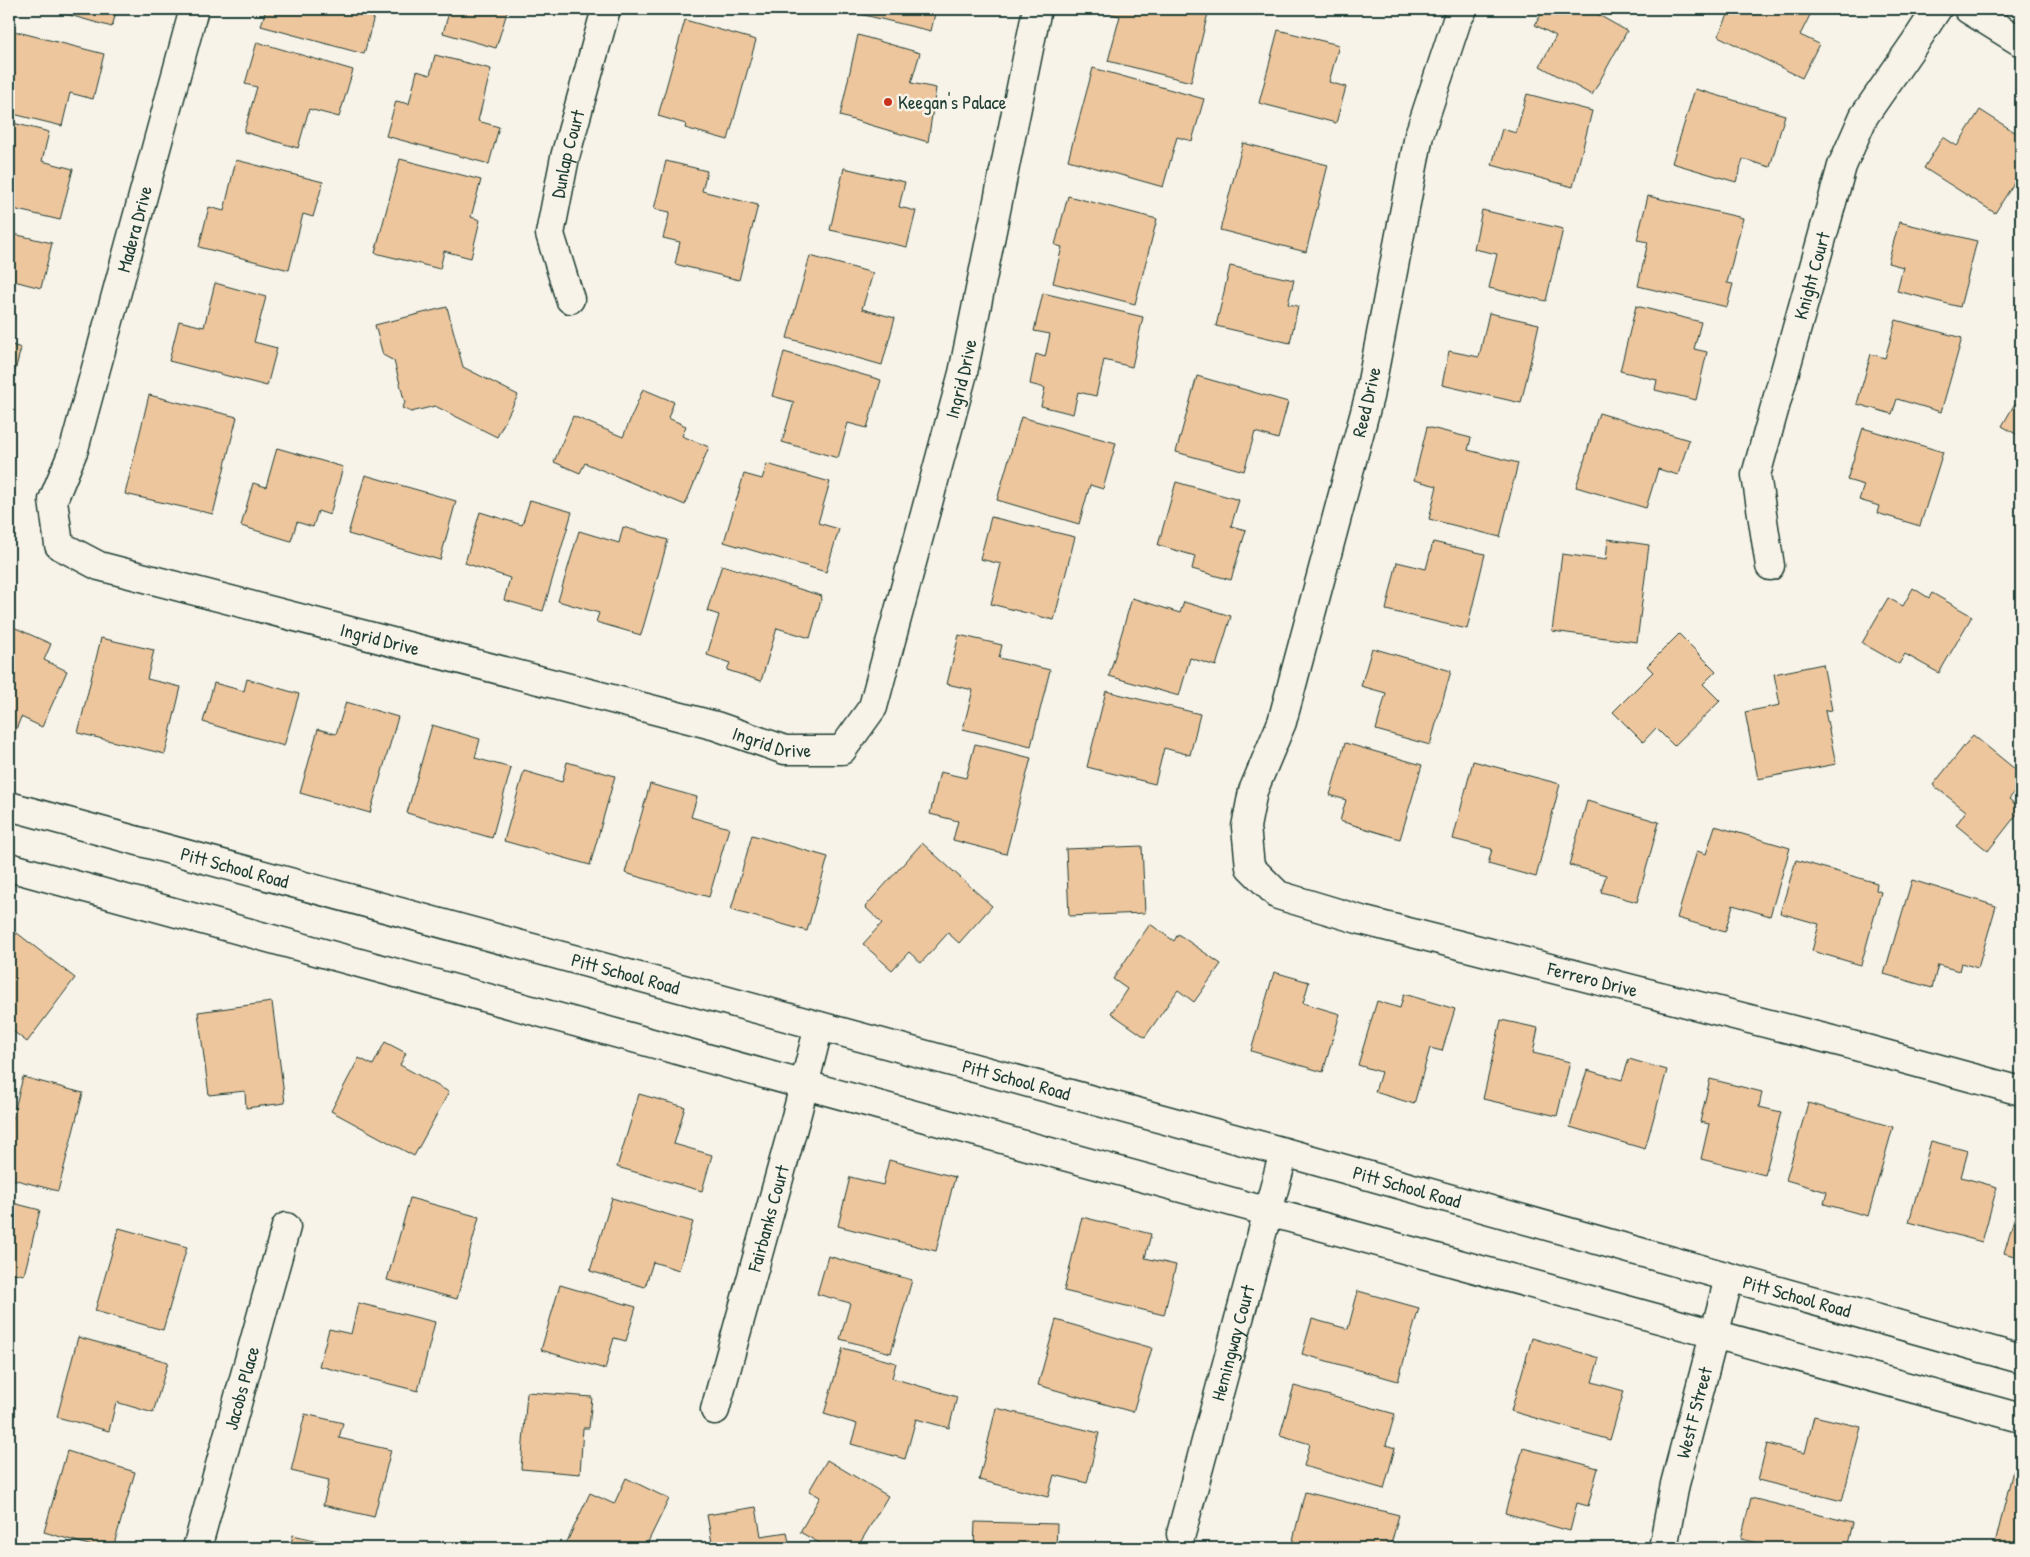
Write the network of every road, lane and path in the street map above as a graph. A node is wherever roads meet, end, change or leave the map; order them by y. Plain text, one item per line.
1 (194, 9) edge
2 (606, 9) edge
3 (1037, 9) edge
4 (1463, 9) edge
5 (1937, 9) edge
6 (1968, 9) edge
7 (2021, 42) edge
8 (570, 299) dead end
9 (74, 449) joint
10 (1770, 566) dead end
11 (1253, 791) joint
12 (9, 806) edge
13 (9, 867) edge
14 (819, 1026) junction
15 (804, 1084) junction
16 (2021, 1091) edge
17 (1284, 1152) junction
18 (1269, 1211) junction
19 (286, 1227) dead end
20 (1729, 1278) junction
21 (1714, 1333) junction
22 (2021, 1359) edge
23 (715, 1410) dead end
24 (2021, 1418) edge
25 (1181, 1534) dead end
26 (197, 1548) edge
27 (1663, 1548) edge

1 - 9 street, Madera Drive
2 - 8 street, Dunlap Court
3 - 9 street, Ingrid Drive
4 - 11 street, Reed Drive
5 - 10 street, Knight Court
6 - 7 street
11 - 16 street, Ferrero Drive
12 - 14 street, Pitt School Road
13 - 15 street
14 - 15 street, Fairbanks Court
14 - 17 street, Pitt School Road
15 - 18 street
15 - 23 street, Fairbanks Court
17 - 18 street, Hemingway Court
17 - 20 street, Pitt School Road
18 - 21 street
18 - 25 street, Hemingway Court
19 - 26 street, Jacobs Place
20 - 21 street, West F Street
20 - 22 street, Pitt School Road
21 - 24 street
21 - 27 street, West F Street

